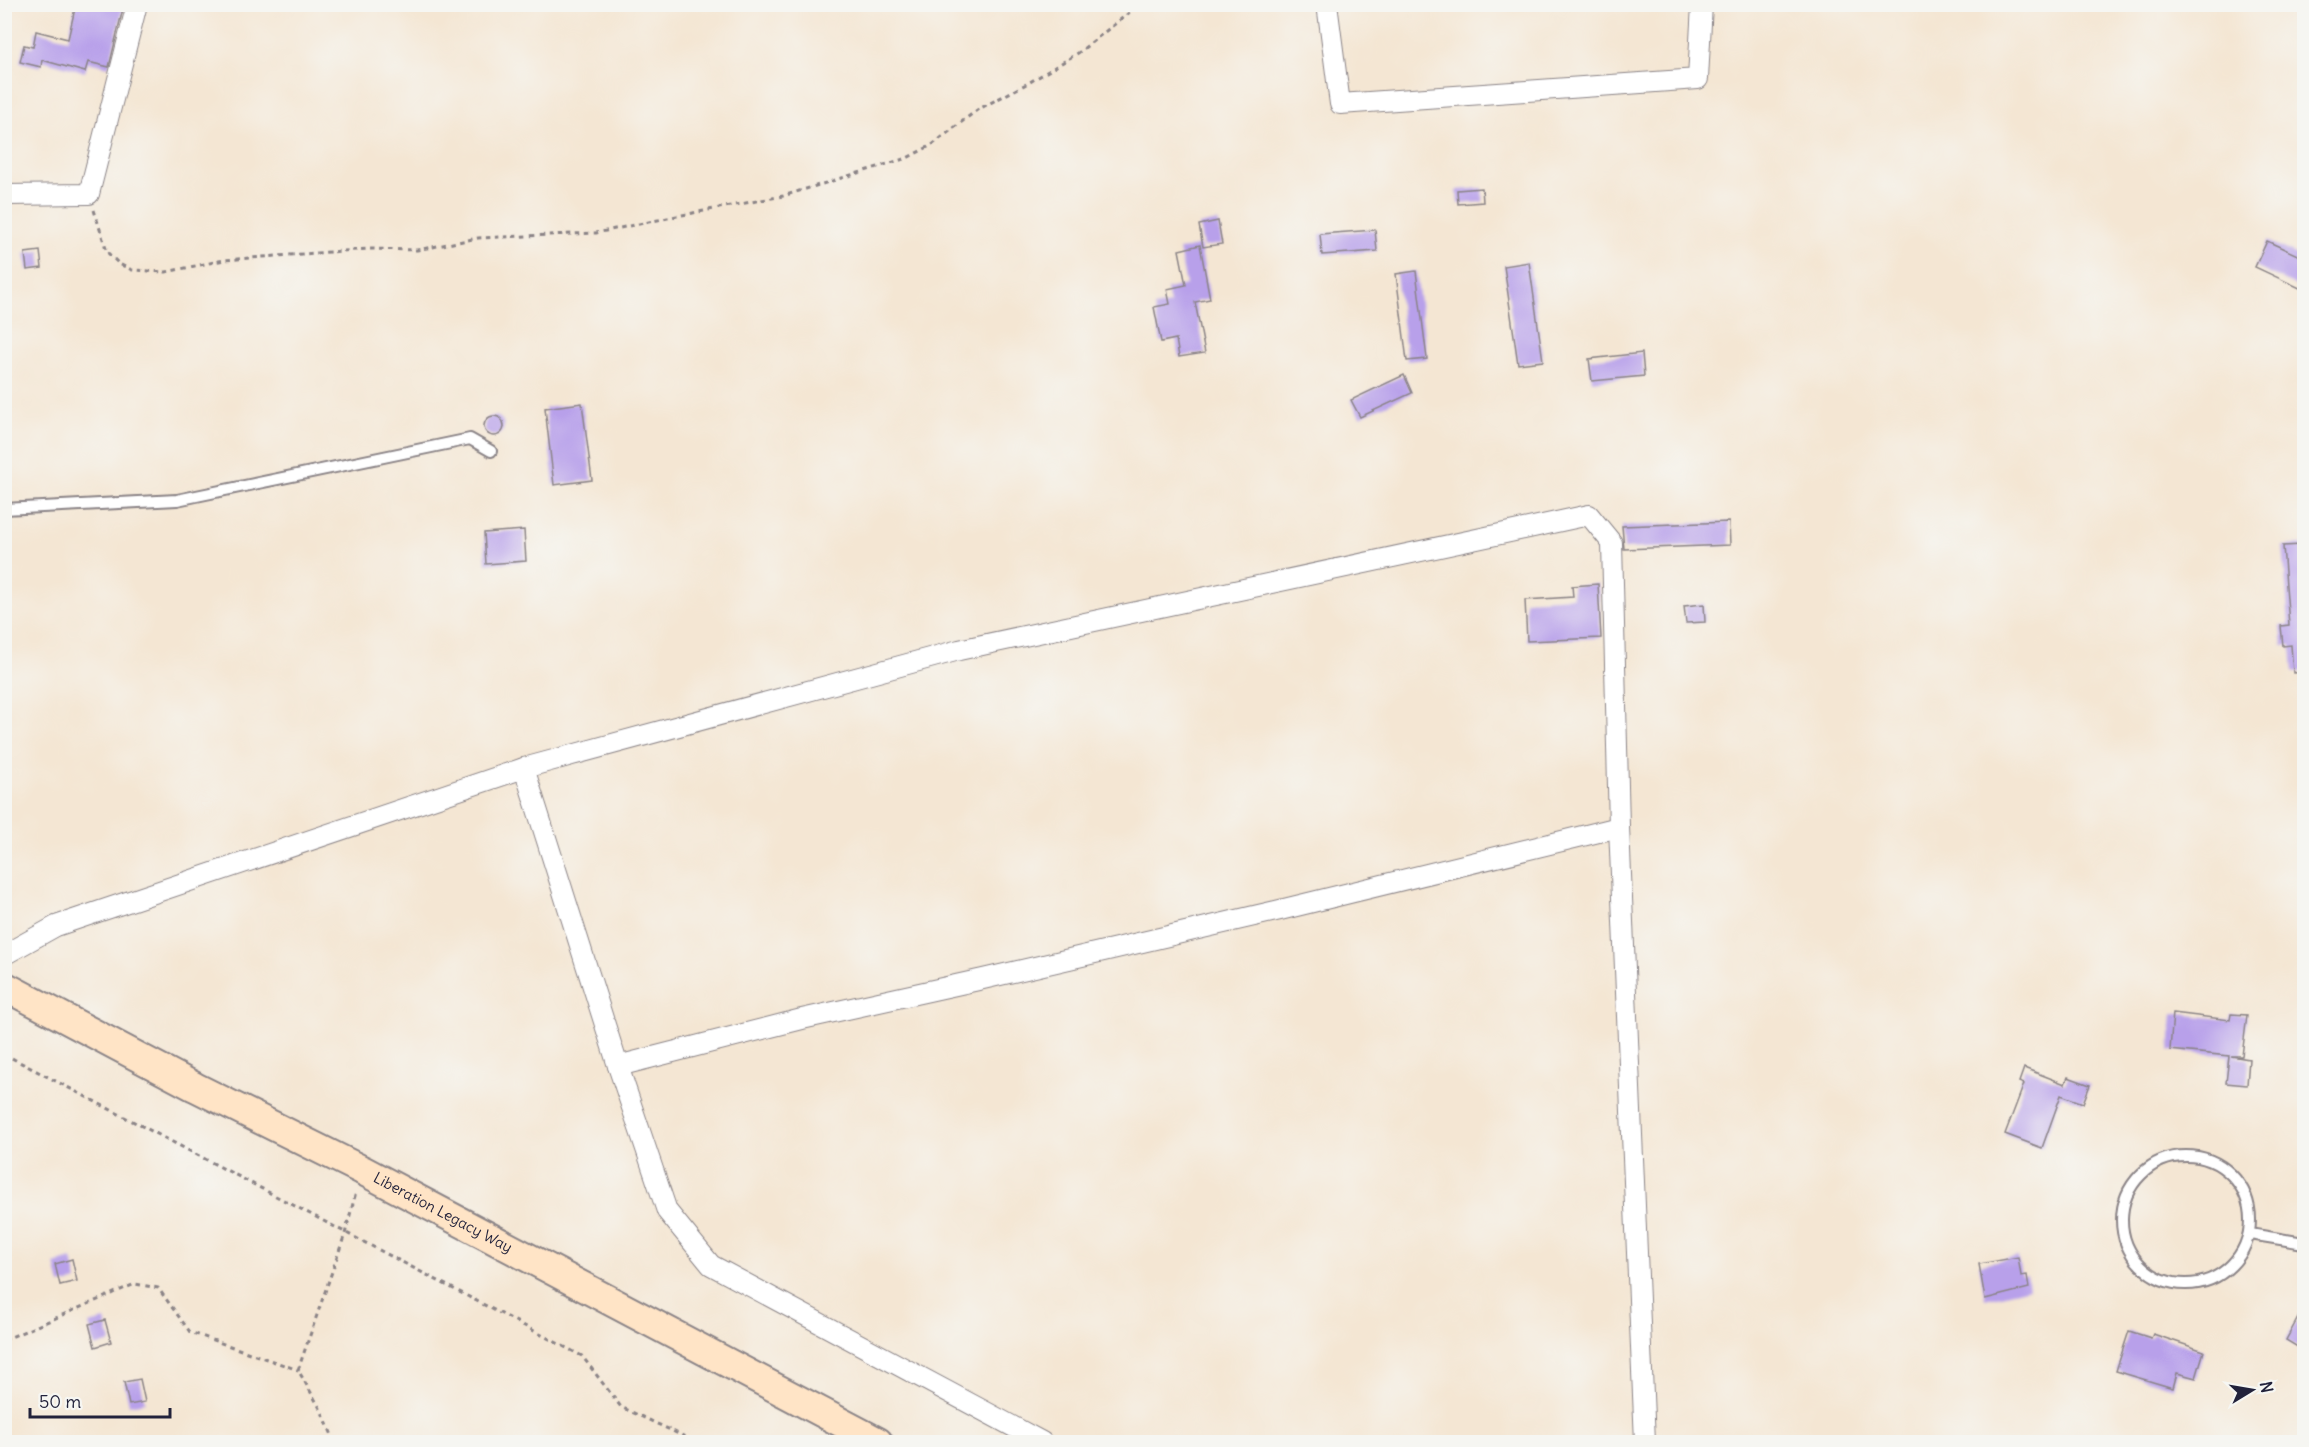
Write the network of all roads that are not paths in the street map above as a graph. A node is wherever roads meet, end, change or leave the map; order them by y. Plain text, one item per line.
1 (137, 4) edge
2 (1327, 4) edge
3 (1702, 4) edge
4 (4, 195) edge
5 (491, 451) dead end
6 (4, 509) edge
7 (524, 768) junction
8 (1619, 827) junction
9 (4, 955) edge
10 (4, 986) edge
11 (618, 1066) junction
12 (2250, 1234) junction
13 (2304, 1243) edge
14 (878, 1443) edge
15 (1042, 1443) edge
16 (1645, 1443) edge

1 - 4 street
2 - 3 street
5 - 6 lane
7 - 8 street
7 - 9 street
7 - 11 street
8 - 11 street
8 - 16 street
10 - 14 main road, Liberation Legacy Way
11 - 15 street
12 - 12 lane
12 - 13 lane

